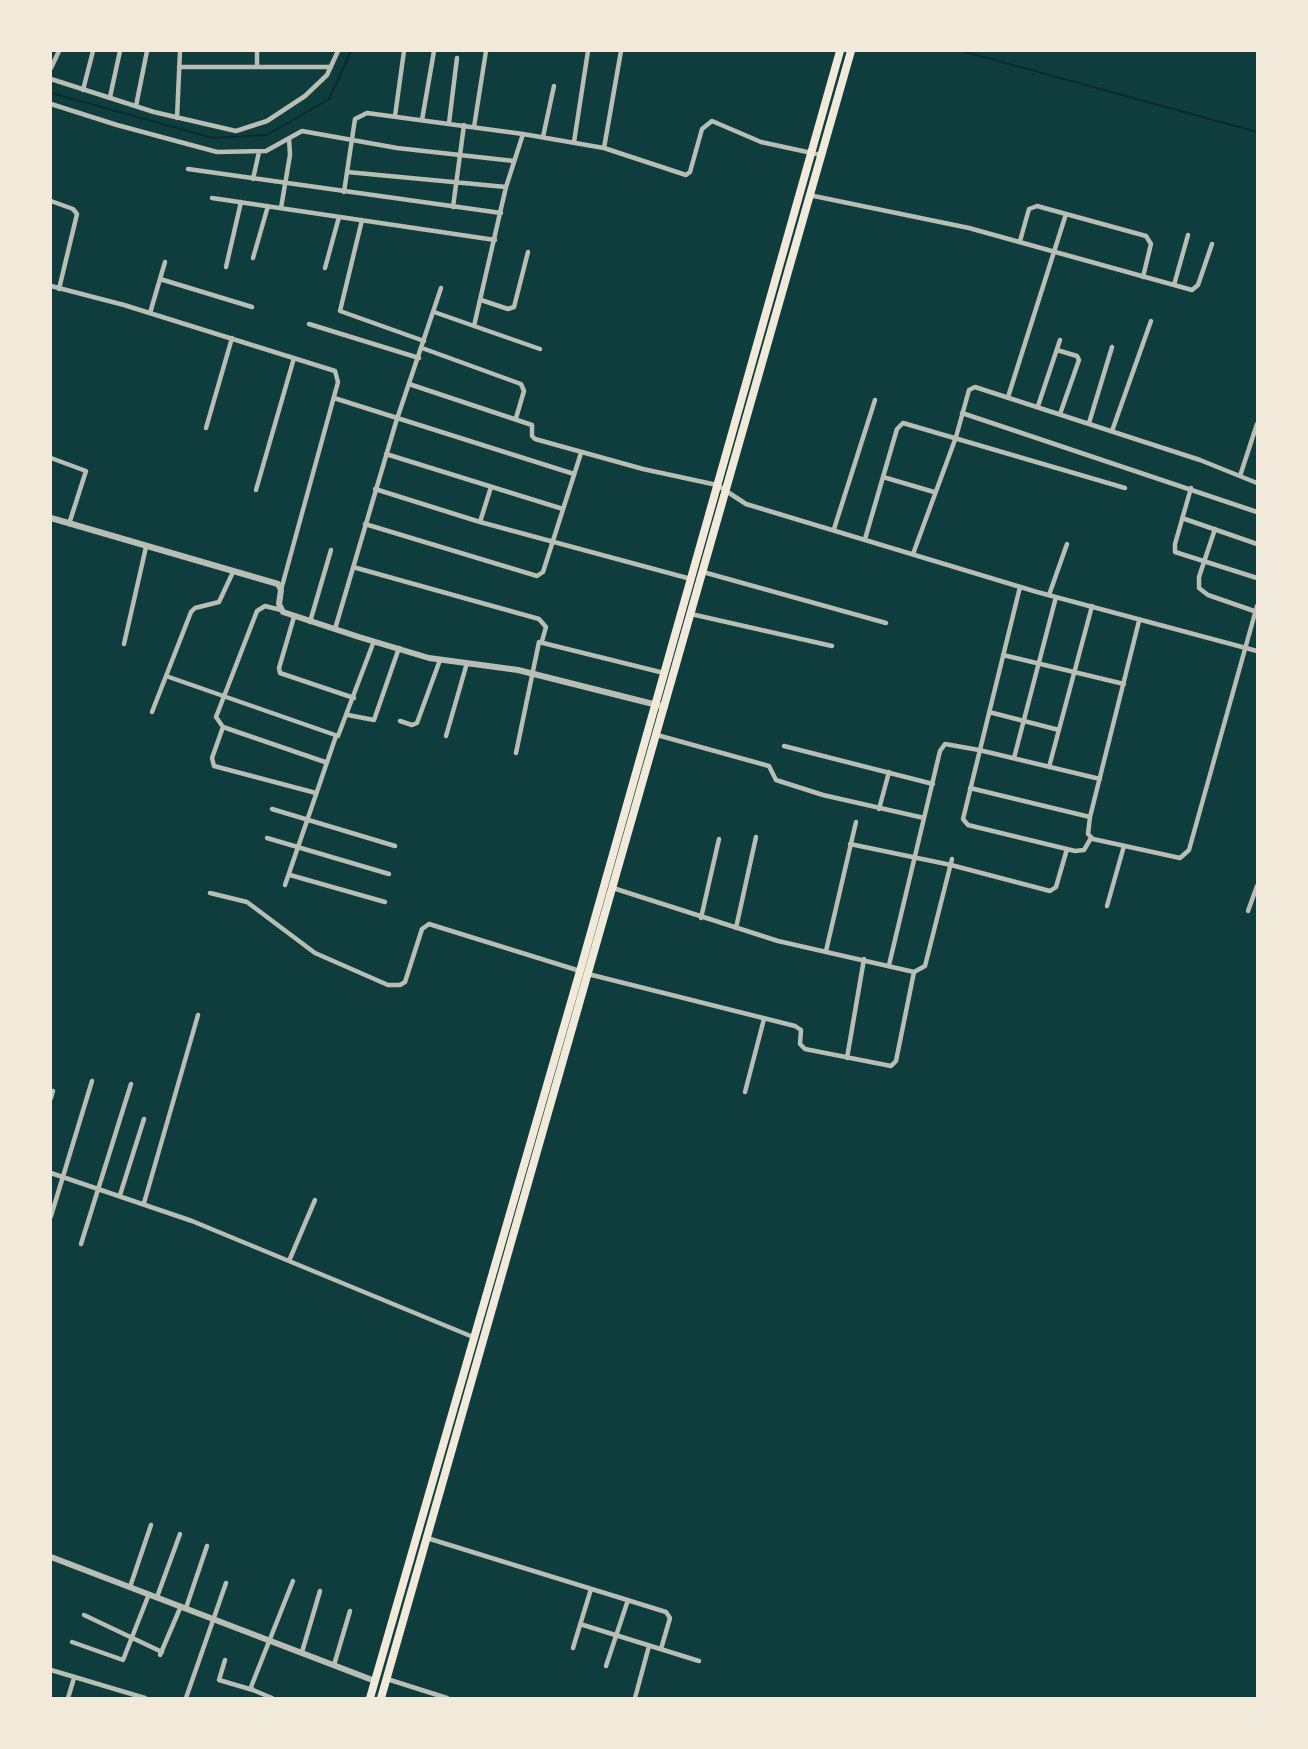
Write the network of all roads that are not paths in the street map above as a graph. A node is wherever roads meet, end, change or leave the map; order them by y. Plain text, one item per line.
1 (59, 51) edge
2 (93, 51) edge
3 (120, 51) edge
4 (147, 51) edge
5 (180, 51) edge
6 (257, 51) edge
7 (338, 51) edge
8 (404, 51) edge
9 (434, 51) edge
10 (486, 51) edge
11 (588, 51) edge
12 (621, 51) edge
13 (840, 51) edge
14 (851, 51) edge
15 (54, 56) edge
16 (457, 58) dead end
17 (179, 67) junction
18 (257, 67) junction
19 (51, 68) edge
20 (331, 68) junction
21 (51, 80) edge
22 (554, 86) dead end
23 (83, 90) junction
24 (110, 97) junction
25 (51, 104) edge
26 (136, 106) junction
27 (395, 116) junction
28 (177, 118) junction
29 (422, 120) junction
30 (449, 123) junction
31 (464, 125) junction
32 (474, 127) junction
33 (523, 134) junction
34 (543, 137) junction
35 (289, 138) junction
36 (352, 141) junction
37 (574, 142) junction
38 (604, 148) junction
39 (259, 152) junction
40 (810, 152) junction
41 (821, 155) junction
42 (460, 156) junction
43 (514, 161) junction
44 (188, 169) dead end
45 (347, 171) junction
46 (254, 179) junction
47 (456, 183) junction
48 (285, 184) junction
49 (506, 187) junction
50 (344, 192) junction
51 (809, 195) junction
52 (212, 198) dead end
53 (51, 201) edge
54 (241, 202) junction
55 (268, 206) junction
56 (453, 207) junction
57 (281, 208) junction
58 (501, 213) junction
59 (1066, 214) junction
60 (339, 217) junction
61 (362, 220) junction
62 (1188, 235) dead end
63 (495, 240) junction
64 (1020, 241) junction
65 (1212, 244) dead end
66 (1054, 250) junction
67 (528, 252) dead end
68 (253, 258) dead end
69 (165, 261) dead end
70 (226, 267) dead end
71 (325, 268) dead end
72 (1143, 277) junction
73 (160, 279) junction
74 (1174, 285) junction
75 (51, 286) edge
76 (441, 288) dead end
77 (59, 289) junction
78 (482, 300) junction
79 (252, 307) dead end
80 (434, 312) junction
81 (150, 313) junction
82 (1151, 321) dead end
83 (309, 324) dead end
84 (474, 326) junction
85 (232, 338) junction
86 (1060, 340) dead end
87 (424, 341) junction
88 (1112, 347) dead end
89 (422, 348) junction
90 (540, 349) dead end
91 (1057, 351) junction
92 (294, 358) junction
93 (418, 358) junction
94 (409, 384) junction
95 (1008, 397) junction
96 (334, 398) junction
97 (875, 400) dead end
98 (1038, 406) junction
99 (962, 413) junction
100 (1060, 414) junction
101 (397, 418) junction
102 (516, 418) junction
103 (1089, 423) junction
104 (1257, 424) edge
105 (206, 428) dead end
106 (1112, 431) junction
107 (956, 437) junction
108 (580, 453) junction
109 (386, 454) junction
110 (51, 458) edge
111 (574, 474) junction
112 (1240, 476) junction
113 (883, 477) junction
114 (1257, 483) edge
115 (717, 485) junction
116 (491, 487) junction
117 (1125, 488) dead end
118 (1191, 488) junction
119 (375, 489) junction
120 (255, 490) dead end
121 (725, 492) junction
122 (934, 492) junction
123 (563, 509) junction
124 (1257, 512) edge
125 (51, 518) edge
126 (1182, 518) junction
127 (480, 522) junction
128 (69, 524) junction
129 (366, 524) junction
130 (834, 529) junction
131 (1215, 529) junction
132 (865, 539) junction
133 (552, 542) junction
134 (1067, 544) dead end
135 (1257, 544) edge
136 (146, 547) junction
137 (331, 550) dead end
138 (914, 554) junction
139 (1204, 562) junction
140 (353, 567) junction
141 (233, 572) junction
142 (703, 572) junction
143 (1257, 578) edge
144 (691, 579) junction
145 (1020, 587) junction
146 (281, 590) junction
147 (1049, 595) junction
148 (1056, 597) junction
149 (1092, 606) junction
150 (281, 610) junction
151 (1256, 610) edge
152 (692, 614) junction
153 (294, 617) junction
154 (1139, 621) junction
155 (310, 622) junction
156 (886, 623) dead end
157 (336, 629) junction
158 (374, 641) junction
159 (543, 641) junction
160 (124, 644) dead end
161 (832, 646) dead end
162 (1245, 647) junction
163 (399, 648) junction
164 (1257, 651) edge
165 (1003, 655) junction
166 (440, 660) junction
167 (467, 663) junction
168 (1039, 664) junction
169 (531, 673) junction
170 (664, 673) junction
171 (1073, 673) junction
172 (166, 676) junction
173 (1124, 684) junction
174 (223, 694) junction
175 (354, 698) junction
176 (656, 705) junction
177 (665, 707) junction
178 (152, 712) dead end
179 (989, 712) junction
180 (348, 715) junction
181 (400, 721) dead end
182 (1024, 721) junction
183 (224, 727) junction
184 (1059, 730) junction
185 (657, 735) junction
186 (336, 736) junction
187 (446, 736) dead end
188 (784, 746) dead end
189 (979, 750) junction
190 (516, 753) dead end
191 (1014, 758) junction
192 (325, 762) junction
193 (1049, 767) junction
194 (889, 772) junction
195 (1100, 779) junction
196 (933, 784) junction
197 (970, 789) junction
198 (316, 793) junction
199 (272, 808) dead end
200 (879, 809) junction
201 (1090, 817) junction
202 (924, 818) junction
203 (308, 819) junction
204 (856, 822) dead end
205 (756, 837) dead end
206 (267, 838) dead end
207 (1091, 838) junction
208 (719, 839) dead end
209 (850, 844) junction
210 (395, 846) dead end
211 (1124, 846) junction
212 (298, 848) junction
213 (1067, 849) junction
214 (915, 856) junction
215 (952, 859) dead end
216 (951, 865) junction
217 (389, 874) dead end
218 (290, 875) junction
219 (285, 885) dead end
220 (608, 886) junction
221 (1257, 886) edge
222 (210, 892) dead end
223 (385, 902) dead end
224 (1107, 906) dead end
225 (1248, 911) dead end
226 (701, 918) junction
227 (736, 928) junction
228 (826, 951) junction
229 (864, 959) junction
230 (889, 965) junction
231 (914, 972) junction
232 (584, 973) junction
233 (580, 987) junction
234 (198, 1014) dead end
235 (764, 1019) junction
236 (847, 1058) junction
237 (92, 1082) dead end
238 (130, 1084) dead end
239 (53, 1091) dead end
240 (745, 1092) dead end
241 (51, 1098) edge
242 (144, 1119) dead end
243 (51, 1173) edge
244 (63, 1176) junction
245 (97, 1187) junction
246 (120, 1195) junction
247 (315, 1200) dead end
248 (144, 1203) junction
249 (51, 1216) edge
250 (81, 1245) dead end
251 (289, 1261) junction
252 (473, 1337) junction
253 (152, 1525) dead end
254 (180, 1534) dead end
255 (427, 1538) junction
256 (207, 1546) dead end
257 (51, 1557) edge
258 (293, 1581) dead end
259 (226, 1583) dead end
260 (130, 1587) junction
261 (591, 1588) junction
262 (320, 1591) dead end
263 (148, 1594) junction
264 (157, 1597) junction
265 (628, 1600) junction
266 (183, 1607) junction
267 (350, 1611) dead end
268 (84, 1615) dead end
269 (214, 1620) junction
270 (580, 1624) junction
271 (617, 1635) junction
272 (132, 1637) junction
273 (270, 1640) junction
274 (72, 1642) dead end
275 (649, 1646) junction
276 (573, 1648) dead end
277 (661, 1649) junction
278 (302, 1652) junction
279 (225, 1660) dead end
280 (699, 1661) dead end
281 (334, 1665) junction
282 (606, 1666) dead end
283 (51, 1670) edge
284 (74, 1678) junction
285 (387, 1680) junction
286 (375, 1681) junction
287 (253, 1690) junction
288 (68, 1698) edge
289 (145, 1698) edge
290 (186, 1698) edge
291 (272, 1698) edge
292 (370, 1698) edge
293 (381, 1698) edge
294 (447, 1698) edge
295 (635, 1698) edge

1 - 15 street
2 - 23 street
3 - 24 street
4 - 26 street
5 - 17 street
6 - 18 street
7 - 20 street
8 - 27 street
9 - 29 street
10 - 32 street
11 - 37 street
12 - 38 street
13 - 40 highway
14 - 41 highway
15 - 19 street
16 - 30 street
17 - 18 street
17 - 28 street
18 - 20 street
20 - 28 street
21 - 23 street
22 - 34 street
23 - 24 street
24 - 26 street
25 - 39 street
26 - 28 street
27 - 29 street
27 - 36 street
29 - 30 street
30 - 31 street
31 - 32 street
31 - 42 street
32 - 33 street
33 - 34 street
33 - 43 street
34 - 37 street
35 - 36 street
35 - 39 street
35 - 48 street
36 - 42 street
36 - 45 street
37 - 38 street
38 - 40 street
39 - 46 street
40 - 41 street
40 - 115 highway
41 - 51 highway
42 - 43 street
42 - 47 street
43 - 49 street
44 - 46 street
45 - 47 street
45 - 50 street
46 - 48 street
47 - 49 street
47 - 56 street
48 - 50 street
48 - 57 street
49 - 58 street
50 - 56 street
51 - 64 street
51 - 121 highway
52 - 54 street
53 - 77 street
54 - 55 street
54 - 70 street
55 - 57 street
55 - 68 street
56 - 58 street
57 - 60 street
58 - 63 street
59 - 64 street
59 - 66 street
59 - 72 street
60 - 61 street
60 - 71 street
61 - 63 street
61 - 87 street
62 - 74 street
63 - 78 street
64 - 66 street
65 - 74 street
66 - 72 street
66 - 95 street
67 - 78 street
69 - 73 street
72 - 74 street
73 - 79 street
73 - 81 street
75 - 77 street
76 - 80 street
77 - 81 street
78 - 84 street
80 - 84 street
80 - 87 street
81 - 85 street
82 - 106 street
83 - 93 street
84 - 90 street
85 - 92 street
85 - 105 street
86 - 91 street
87 - 89 street
88 - 103 street
89 - 93 street
89 - 102 street
91 - 98 street
91 - 100 street
92 - 96 street
92 - 120 street
93 - 94 street
94 - 101 street
94 - 102 street
95 - 98 street
95 - 99 street
96 - 101 street
96 - 146 street
97 - 130 street
98 - 100 street
99 - 107 street
99 - 118 street
100 - 103 street
101 - 109 street
101 - 111 street
102 - 108 street
103 - 106 street
104 - 112 street
106 - 112 street
107 - 113 street
107 - 117 street
107 - 122 street
108 - 111 street
108 - 115 street
109 - 116 street
109 - 119 street
110 - 128 street
111 - 123 street
112 - 114 street
113 - 122 street
113 - 132 street
115 - 121 street
115 - 144 highway
116 - 123 street
116 - 127 street
118 - 124 street
118 - 126 street
119 - 127 street
119 - 129 street
121 - 130 street
121 - 142 highway
122 - 138 street
123 - 133 street
125 - 128 street
126 - 131 street
126 - 139 street
127 - 133 street
128 - 136 street
129 - 133 street
129 - 140 street
130 - 132 street
131 - 135 street
131 - 139 street
132 - 138 street
133 - 144 street
134 - 147 street
136 - 141 street
136 - 160 street
137 - 155 street
138 - 145 street
139 - 143 street
139 - 151 street
140 - 157 street
140 - 159 street
141 - 146 street
141 - 172 street
142 - 152 highway
142 - 156 street
144 - 170 highway
145 - 147 street
145 - 165 street
146 - 150 street
147 - 148 street
148 - 149 street
148 - 168 street
149 - 154 street
149 - 171 street
150 - 153 street
150 - 174 street
151 - 162 street
152 - 161 street
152 - 177 highway
153 - 155 street
153 - 175 street
154 - 162 street
154 - 173 street
155 - 157 street
157 - 158 street
158 - 163 street
158 - 175 street
159 - 169 street
159 - 170 street
162 - 164 street
162 - 211 street
163 - 166 street
163 - 180 street
165 - 168 street
165 - 179 street
166 - 167 street
166 - 181 street
167 - 169 street
167 - 187 street
168 - 171 street
168 - 182 street
169 - 176 street
169 - 190 street
170 - 176 highway
171 - 173 street
171 - 184 street
172 - 174 street
172 - 178 street
173 - 195 street
174 - 183 street
174 - 186 street
175 - 180 street
176 - 177 street
176 - 220 highway
177 - 185 highway
179 - 182 street
179 - 189 street
180 - 186 street
182 - 184 street
182 - 191 street
183 - 192 street
183 - 198 street
184 - 193 street
185 - 200 street
185 - 220 highway
186 - 192 street
188 - 194 street
189 - 191 street
189 - 196 street
189 - 197 street
191 - 193 street
192 - 198 street
193 - 195 street
194 - 196 street
194 - 200 street
195 - 201 street
196 - 202 street
197 - 201 street
197 - 213 street
198 - 203 street
199 - 203 street
200 - 202 street
201 - 207 street
202 - 214 street
203 - 210 street
203 - 212 street
204 - 209 street
205 - 227 street
206 - 212 street
207 - 211 street
207 - 213 street
208 - 226 street
209 - 214 street
209 - 228 street
211 - 224 street
212 - 217 street
212 - 218 street
213 - 216 street
214 - 216 street
214 - 230 street
215 - 216 street
216 - 231 street
218 - 219 street
218 - 223 street
220 - 226 street
220 - 232 highway
221 - 225 street
222 - 232 street
226 - 227 street
227 - 228 street
228 - 229 street
229 - 230 street
229 - 236 street
230 - 231 street
231 - 236 street
232 - 233 highway
232 - 235 street
233 - 252 highway
233 - 255 highway
234 - 248 street
235 - 236 street
235 - 240 street
237 - 244 street
238 - 245 street
239 - 241 street
242 - 246 street
243 - 244 street
244 - 245 street
244 - 249 street
245 - 246 street
245 - 250 street
246 - 248 street
247 - 251 street
248 - 251 street
251 - 252 street
252 - 286 highway
253 - 260 street
254 - 264 street
255 - 261 street
255 - 285 highway
256 - 266 street
257 - 260 street
258 - 273 street
259 - 269 street
260 - 263 street
261 - 265 street
261 - 270 street
262 - 278 street
263 - 264 street
263 - 272 street
264 - 266 street
265 - 271 street
265 - 277 street
266 - 269 street
266 - 272 street
267 - 281 street
268 - 272 street
269 - 273 street
269 - 290 street
270 - 271 street
270 - 276 street
271 - 275 street
271 - 282 street
272 - 274 street
273 - 278 street
273 - 287 street
275 - 277 street
275 - 295 street
277 - 280 street
278 - 281 street
279 - 287 street
281 - 286 street
283 - 284 street
284 - 288 street
284 - 289 street
285 - 293 highway
285 - 294 street
286 - 292 highway
287 - 291 street

